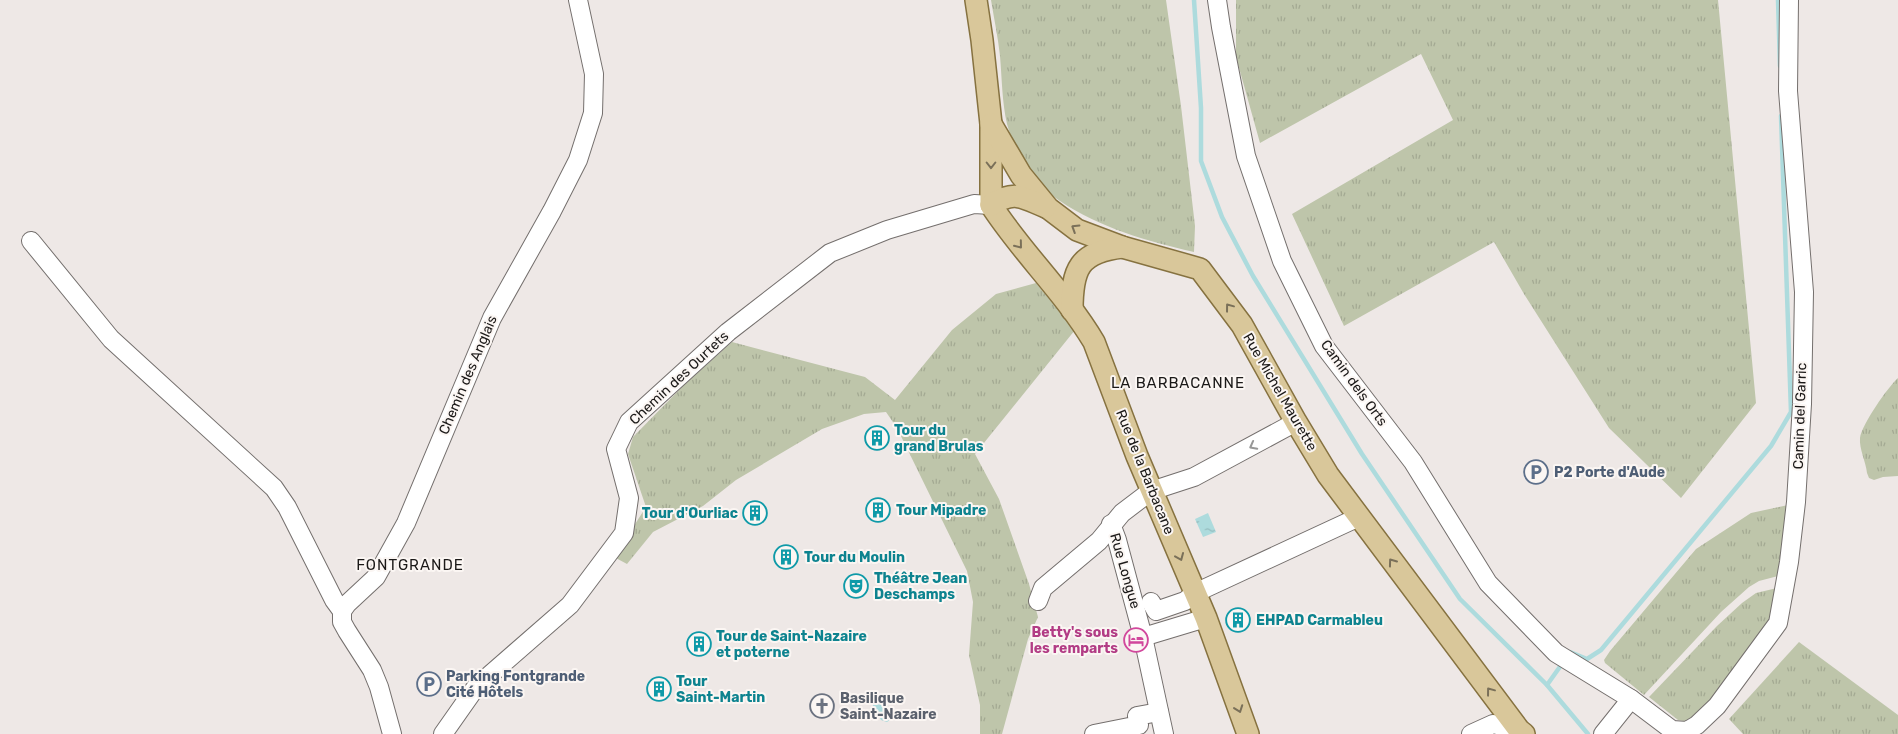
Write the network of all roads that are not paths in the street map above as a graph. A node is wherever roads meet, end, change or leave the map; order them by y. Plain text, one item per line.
1 (578, 0) edge
2 (976, 0) edge
3 (1217, 0) edge
4 (1789, 0) edge
5 (991, 124) junction
6 (1007, 152) junction
7 (991, 205) junction
8 (1048, 208) junction
9 (31, 241) dead end
10 (1122, 247) junction
11 (1072, 310) junction
12 (1296, 422) junction
13 (1151, 491) junction
14 (1359, 517) junction
15 (1111, 524) junction
16 (1195, 594) junction
17 (1038, 602) dead end
18 (1151, 602) dead end
19 (342, 611) junction
20 (1206, 618) junction
21 (1143, 637) junction
22 (1592, 677) joint
23 (1631, 699) junction
24 (1159, 712) junction
25 (1521, 732) edge
26 (392, 734) edge
27 (442, 734) edge
28 (1094, 734) edge
29 (1164, 734) edge
30 (1248, 734) edge
31 (1471, 734) edge
32 (1603, 734) edge

1 - 19 street, Chemin des Anglais
2 - 5 main road
3 - 22 street, Camin dels Orts
4 - 23 street, Camin del Garric
5 - 6 main road, Rue Michel Maurette
5 -> 7 main road
6 - 7 main road
6 - 8 main road, Rue Michel Maurette
7 - 8 main road
7 -> 11 main road, Rue de la Barbacane
7 - 27 street, Chemin des Ourtets
10 -> 8 main road, Rue Michel Maurette
9 - 19 street
10 - 11 main road
12 -> 10 main road, Rue Michel Maurette
11 - 13 main road, Rue de la Barbacane
12 -> 13 street
12 - 14 main road, Rue Michel Maurette
13 - 15 street
13 -> 16 main road, Rue de la Barbacane
14 - 16 street
25 -> 14 main road, Rue Michel Maurette
15 - 17 street
15 - 21 street, Rue Longue
16 - 18 street
16 - 20 main road, Rue de la Barbacane
19 - 26 street
20 - 21 street
20 -> 30 main road, Rue de la Barbacane
21 - 24 street, Rue Longue
22 - 23 street, Camin del Garric
23 - 32 street
24 - 28 street
24 - 29 street, Rue Longue
25 - 31 street

